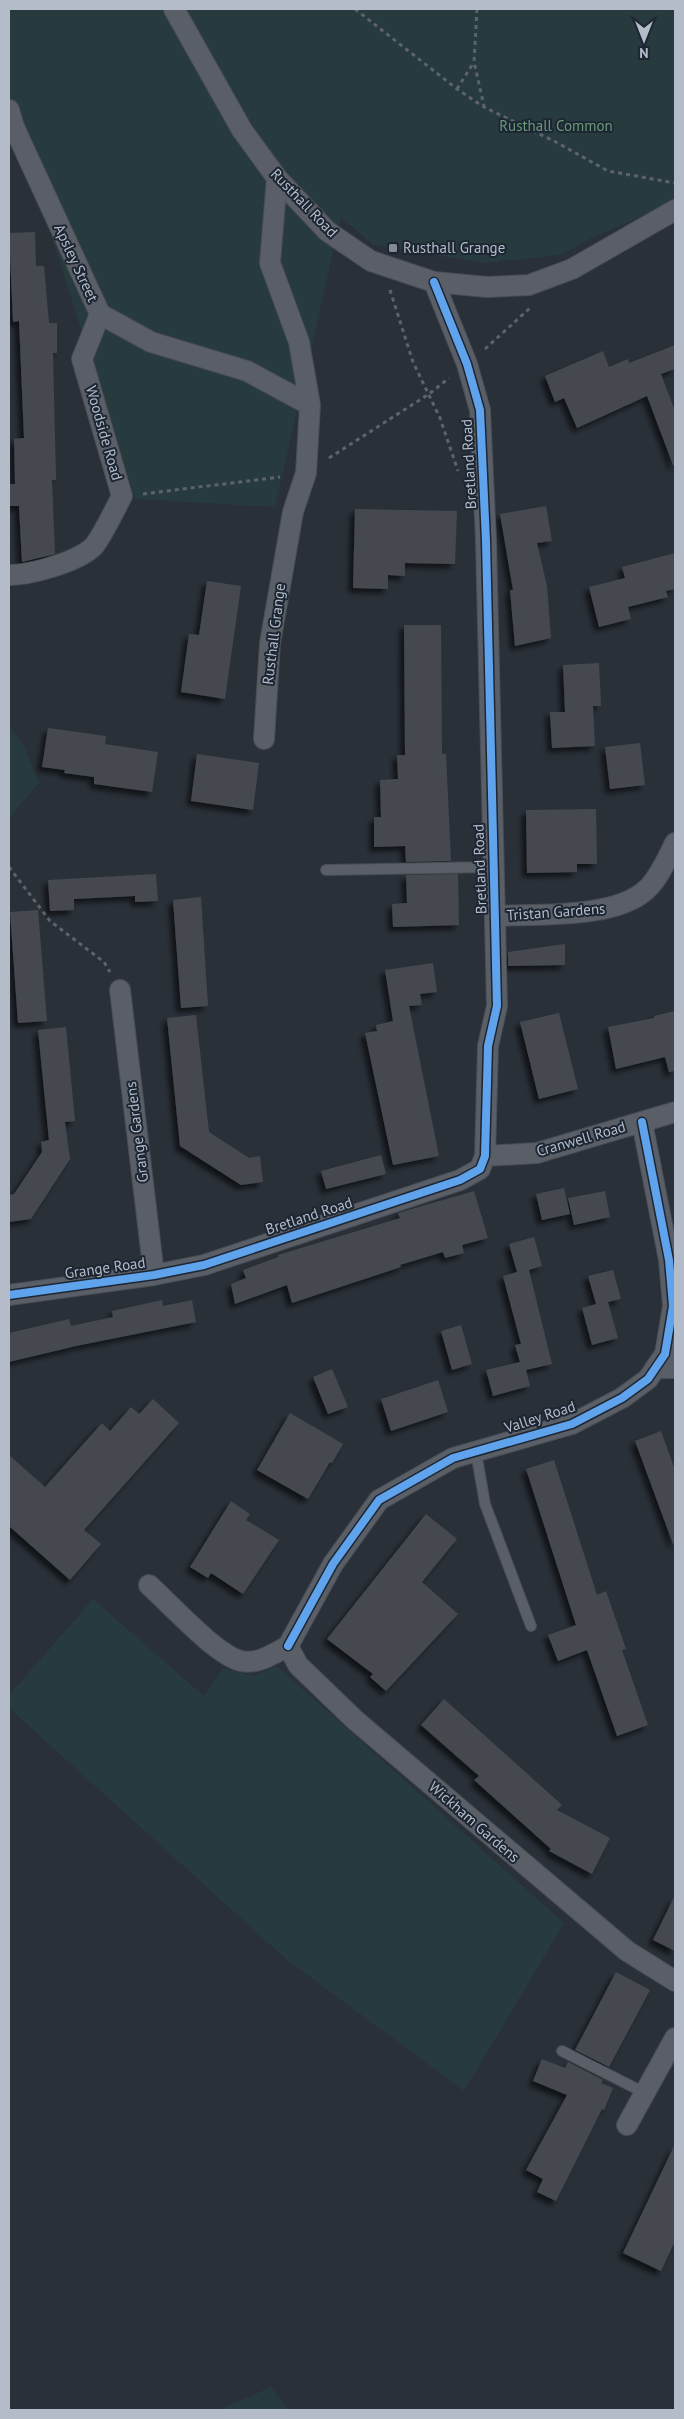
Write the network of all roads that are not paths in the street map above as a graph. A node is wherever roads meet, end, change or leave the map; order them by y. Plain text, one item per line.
1 (174, 9) edge
2 (9, 110) edge
3 (277, 178) junction
4 (675, 210) edge
5 (434, 282) junction
6 (100, 314) junction
7 (310, 404) junction
8 (9, 575) edge
9 (264, 739) dead end
10 (675, 843) edge
11 (492, 867) junction
12 (326, 870) dead end
13 (495, 916) junction
14 (120, 990) road end
15 (675, 1112) edge
16 (642, 1122) junction
17 (485, 1156) junction
18 (204, 1265) joint
19 (154, 1275) junction
20 (9, 1295) edge
21 (655, 1368) junction
22 (675, 1368) edge
23 (476, 1452) junction
24 (149, 1585) dead end
25 (531, 1626) dead end
26 (288, 1646) junction
27 (675, 1981) edge
28 (675, 2038) edge
29 (562, 2051) dead end
30 (645, 2094) junction
31 (628, 2125) dead end

1 - 3 street, Rusthall Road
2 - 6 street, Apsley Street
3 - 5 street, Rusthall Road
3 - 7 street, Rusthall Grange
4 - 5 street, Rusthall Road
5 - 11 street, Bretland Road
6 - 7 street, Apsley Street
6 - 8 street, Woodside Road
7 - 9 street, Rusthall Grange
10 - 13 street, Tristan Gardens
11 - 12 lane
11 - 13 street, Bretland Road
13 - 17 street, Bretland Road
14 - 19 street, Grange Gardens
15 - 16 street, Cranwell Road
16 - 17 street, Cranwell Road
16 - 21 street, Valley Road
17 - 18 street, Bretland Road
18 - 19 street, Grange Road
19 - 20 street, Grange Road
21 - 22 street
21 - 23 street, Valley Road
23 - 25 lane
23 - 26 street, Valley Road
24 - 26 street
26 - 27 street, Wickham Gardens
28 - 30 street
29 - 30 lane
30 - 31 street

